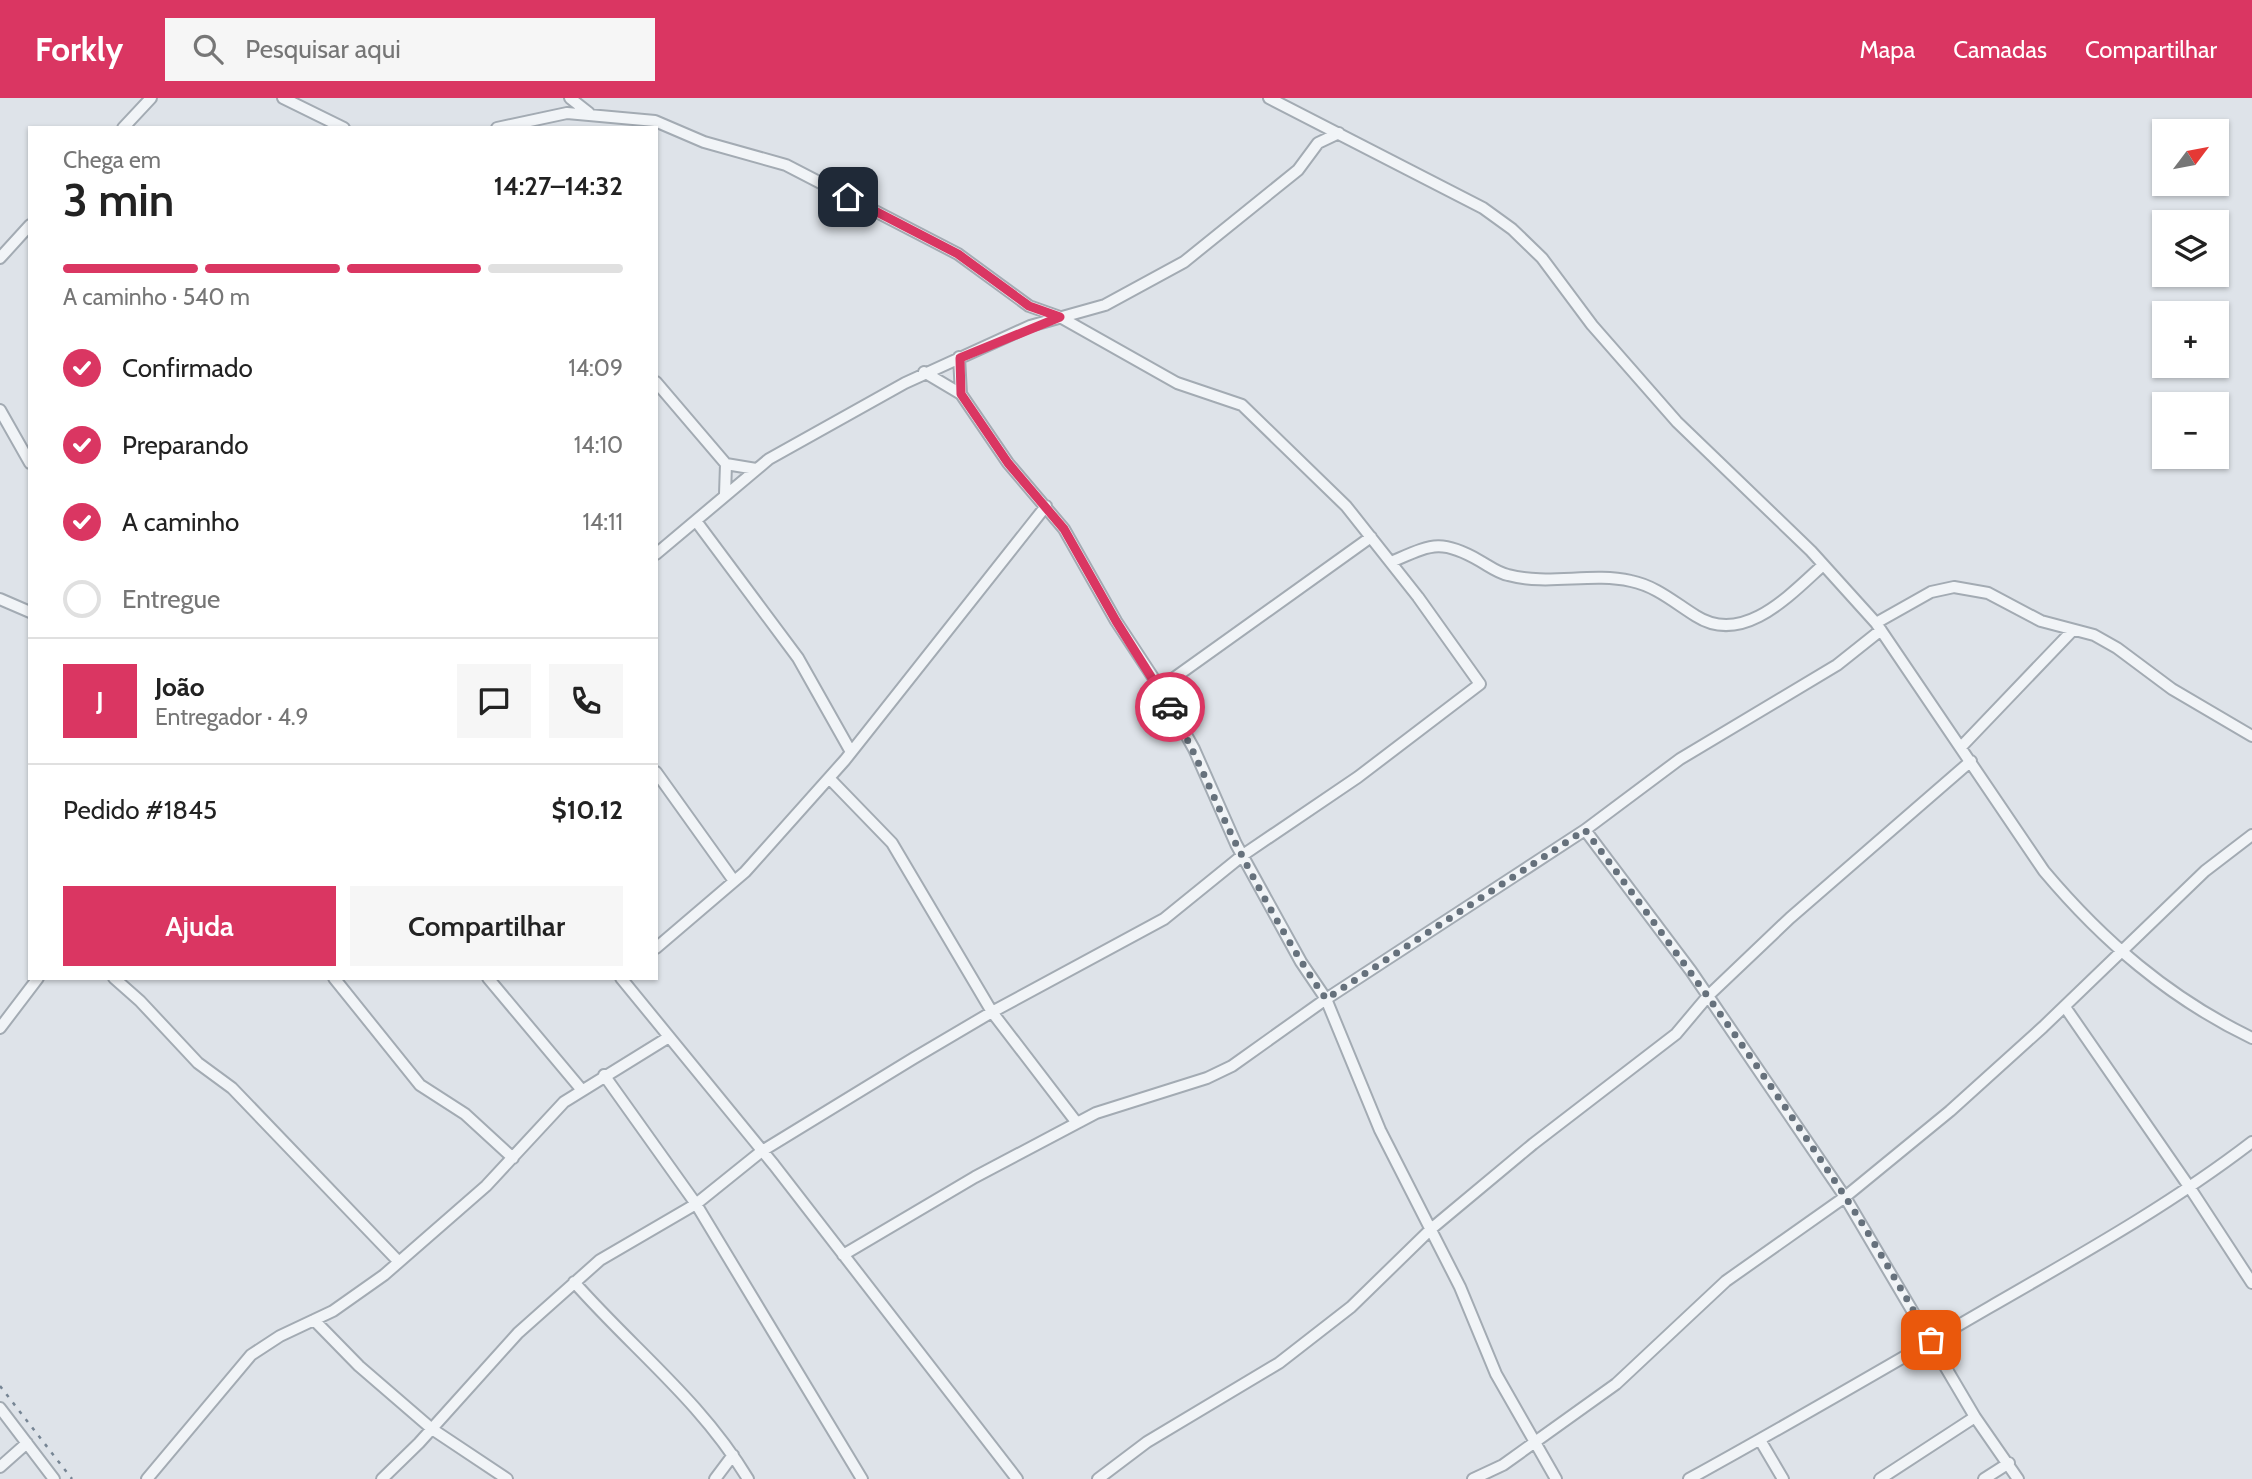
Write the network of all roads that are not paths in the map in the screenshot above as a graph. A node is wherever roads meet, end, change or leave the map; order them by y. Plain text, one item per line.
1 (151, 98) edge
2 (282, 98) edge
3 (570, 98) edge
4 (1269, 98) edge
5 (307, 103) edge
6 (589, 113) junction
7 (1317, 121) junction
8 (125, 126) edge
9 (342, 126) edge
10 (506, 126) edge
11 (1339, 133) junction
12 (1318, 143) junction
13 (28, 227) edge
14 (2, 252) edge
15 (1060, 317) junction
16 (960, 358) junction
17 (924, 372) junction
18 (658, 384) edge
19 (961, 394) junction
20 (0, 410) edge
21 (28, 459) edge
22 (726, 464) junction
23 (756, 469) junction
24 (724, 494) junction
25 (1045, 506) junction
26 (696, 521) junction
27 (1371, 537) junction
28 (658, 552) edge
29 (1391, 562) junction
30 (1823, 565) junction
31 (0, 599) edge
32 (28, 611) edge
33 (1878, 627) junction
34 (2073, 630) junction
35 (1160, 688) junction
36 (2252, 736) edge
37 (1961, 747) junction
38 (851, 752) junction
39 (1971, 761) junction
40 (658, 775) edge
41 (829, 778) junction
42 (1585, 830) junction
43 (2252, 835) edge
44 (1243, 855) junction
45 (734, 881) junction
46 (658, 946) edge
47 (2123, 952) junction
48 (36, 980) edge
49 (116, 980) edge
50 (336, 980) edge
51 (490, 980) edge
52 (623, 980) edge
53 (1708, 996) junction
54 (1326, 999) junction
55 (2065, 1007) junction
56 (992, 1012) junction
57 (0, 1028) edge
58 (669, 1037) junction
59 (2252, 1038) edge
60 (604, 1075) junction
61 (581, 1089) junction
62 (1077, 1123) junction
63 (2252, 1142) edge
64 (762, 1151) junction
65 (513, 1157) junction
66 (2190, 1188) junction
67 (1845, 1197) junction
68 (696, 1204) junction
69 (1431, 1229) junction
70 (844, 1255) junction
71 (399, 1262) junction
72 (574, 1282) junction
73 (2252, 1283) edge
74 (314, 1320) junction
75 (1931, 1340) junction
76 (0, 1408) edge
77 (1975, 1416) junction
78 (432, 1429) junction
79 (1534, 1440) junction
80 (1760, 1440) junction
81 (27, 1443) junction
82 (733, 1455) junction
83 (2009, 1463) junction
84 (0, 1467) edge
85 (54, 1479) edge
86 (147, 1479) edge
87 (382, 1479) edge
88 (508, 1479) edge
89 (715, 1479) edge
90 (748, 1479) edge
91 (862, 1479) edge
92 (1017, 1479) edge
93 (1098, 1479) edge
94 (1473, 1479) edge
95 (1556, 1479) edge
96 (1689, 1479) edge
97 (1783, 1479) edge
98 (1880, 1479) edge
99 (1984, 1479) edge
100 (2018, 1479) edge

1 - 8 street
2 - 5 street
3 - 6 street
4 - 7 street
5 - 9 street
6 - 10 street
6 - 15 street
7 - 11 street
7 - 12 street
11 - 12 street
11 - 30 street
12 - 15 street
13 - 14 street
15 - 16 street
15 - 27 street
16 - 17 street
16 - 19 street
17 - 19 street
17 - 23 street
18 - 22 street
19 - 25 street
20 - 21 street
22 - 23 street
22 - 24 street
23 - 24 street
24 - 26 street
25 - 35 street
25 - 38 street
26 - 28 street
26 - 38 street
27 - 29 street
27 - 35 street
29 - 30 street
29 - 44 street
30 - 33 street
31 - 32 street
33 - 34 street
33 - 37 street
33 - 42 street
34 - 36 street
34 - 37 street
35 - 44 street
37 - 39 street
38 - 41 street
39 - 47 street
39 - 53 street
40 - 45 street
41 - 45 street
41 - 56 street
42 - 53 street
42 - 54 street
43 - 47 street
44 - 54 street
44 - 56 street
45 - 46 street
47 - 55 street
47 - 59 street
48 - 57 street
49 - 71 street
50 - 65 street
51 - 61 street
52 - 58 street
53 - 67 street
53 - 69 street
54 - 62 street
54 - 69 street
55 - 66 street
55 - 67 street
56 - 62 street
56 - 64 street
58 - 60 street
58 - 64 street
60 - 61 street
60 - 68 street
61 - 65 street
62 - 70 street
63 - 66 street
64 - 68 street
64 - 70 street
65 - 71 street
66 - 73 street
66 - 75 street
67 - 75 street
67 - 79 street
68 - 72 street
68 - 91 street
69 - 79 street
69 - 93 street
70 - 92 street
71 - 74 street
72 - 78 street
72 - 82 street
74 - 78 street
74 - 86 street
75 - 77 street
75 - 80 street
76 - 81 street
77 - 83 street
77 - 98 street
78 - 87 street
78 - 88 street
79 - 94 street
79 - 95 street
80 - 96 street
80 - 97 street
81 - 84 street
81 - 85 street
82 - 89 street
82 - 90 street
83 - 99 street
83 - 100 street

